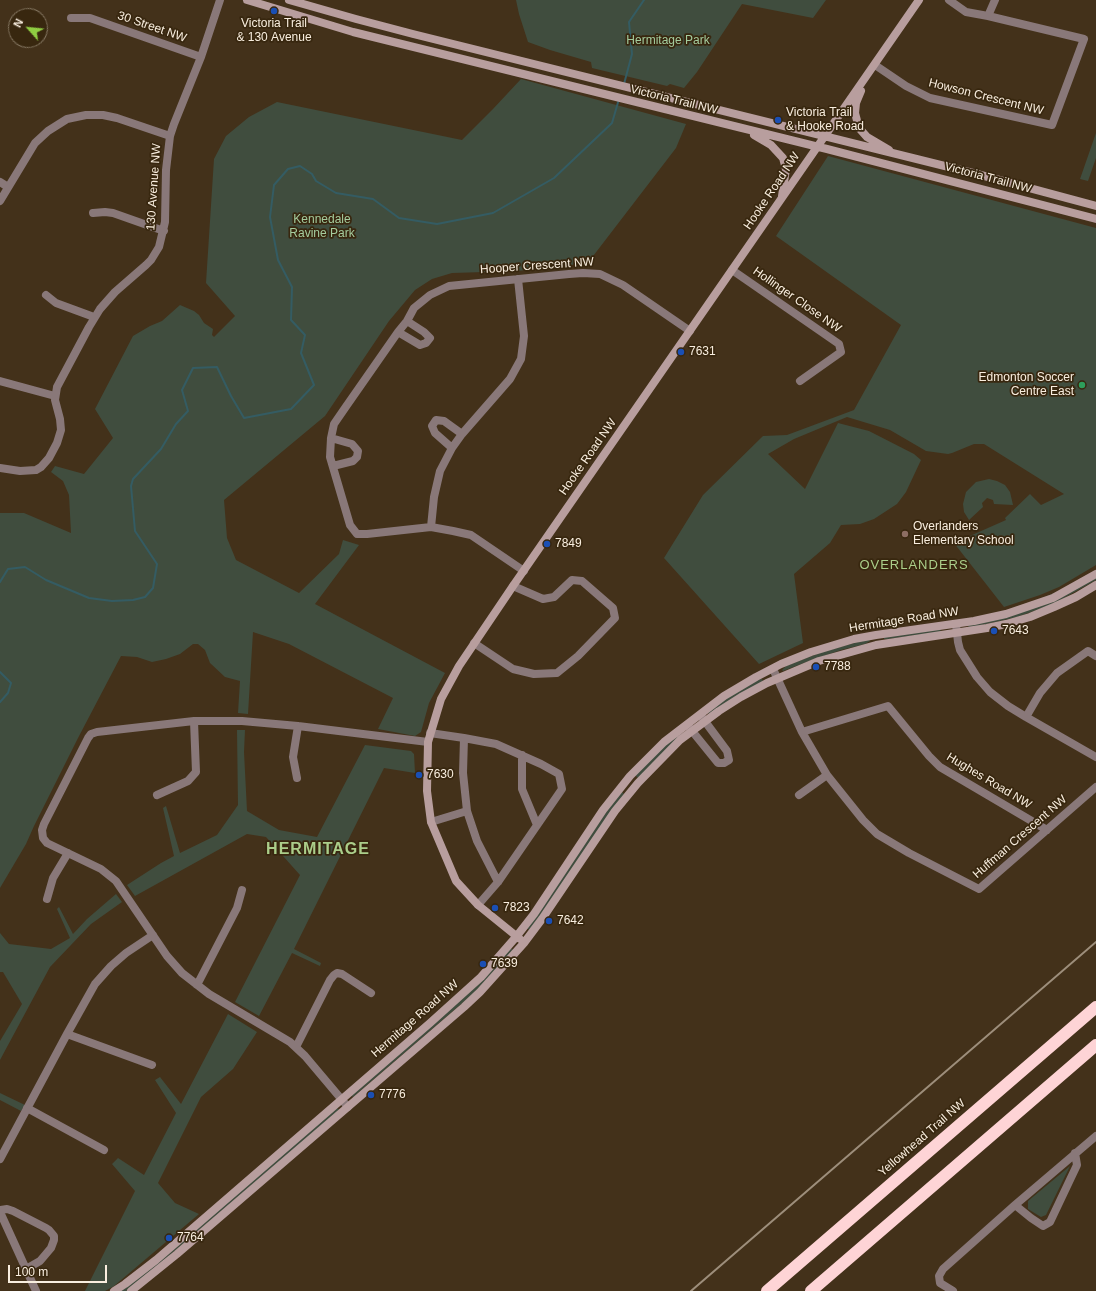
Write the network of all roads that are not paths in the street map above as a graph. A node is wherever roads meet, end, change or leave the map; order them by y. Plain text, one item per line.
1 (220, 0) edge
2 (247, 0) edge
3 (289, 0) edge
4 (919, 0) edge
5 (949, 0) edge
6 (995, 0) edge
7 (988, 16) junction
8 (71, 18) dead end
9 (201, 57) junction
10 (875, 65) junction
11 (865, 78) junction
12 (731, 126) junction
13 (170, 136) junction
14 (824, 136) junction
15 (817, 147) junction
16 (898, 155) junction
17 (0, 182) edge
18 (8, 186) junction
19 (782, 197) junction
20 (0, 201) edge
21 (1096, 206) edge
22 (93, 213) dead end
23 (1096, 219) edge
24 (164, 231) junction
25 (732, 270) junction
26 (518, 279) junction
27 (46, 295) dead end
28 (94, 317) junction
29 (407, 321) junction
30 (690, 331) junction
31 (398, 332) junction
32 (0, 381) edge
33 (800, 382) dead end
34 (55, 396) junction
35 (462, 434) junction
36 (331, 438) junction
37 (452, 448) junction
38 (333, 466) junction
39 (0, 468) edge
40 (431, 527) junction
41 (524, 571) junction
42 (1096, 574) edge
43 (1096, 584) edge
44 (513, 586) junction
45 (956, 628) junction
46 (474, 643) junction
47 (1096, 656) edge
48 (772, 669) junction
49 (776, 678) junction
50 (700, 714) junction
51 (1026, 717) junction
52 (194, 721) junction
53 (705, 721) junction
54 (687, 724) junction
55 (298, 726) junction
56 (692, 731) junction
57 (802, 732) junction
58 (429, 738) junction
59 (464, 738) junction
60 (522, 755) junction
61 (1096, 757) edge
62 (827, 776) junction
63 (297, 778) dead end
64 (1096, 788) edge
65 (157, 795) dead end
66 (799, 795) dead end
67 (467, 811) junction
68 (431, 822) junction
69 (537, 825) junction
70 (1047, 830) junction
71 (68, 853) junction
72 (498, 882) junction
73 (242, 890) dead end
74 (47, 899) dead end
75 (478, 905) junction
76 (153, 935) junction
77 (516, 937) junction
78 (524, 943) junction
79 (197, 985) junction
80 (371, 993) dead end
81 (1096, 1007) edge
82 (67, 1034) junction
83 (1096, 1045) edge
84 (296, 1047) junction
85 (152, 1065) dead end
86 (342, 1099) junction
87 (348, 1107) junction
88 (27, 1108) junction
89 (1096, 1136) edge
90 (104, 1150) dead end
91 (1075, 1153) junction
92 (0, 1159) edge
93 (1015, 1205) junction
94 (0, 1211) edge
95 (26, 1269) junction
96 (950, 1289) edge
97 (36, 1291) edge
98 (114, 1291) edge
99 (132, 1291) edge
100 (767, 1291) edge
101 (811, 1291) edge

1 - 9 street, 130 Avenue NW
2 - 12 street, Victoria Trail NW
3 - 14 street, Victoria Trail NW
4 - 10 street, Hooke Road NW
5 - 7 street, Howson Crescent NW
6 - 7 street
7 - 10 street, Howson Crescent NW
8 - 9 street, 30 Street NW
9 - 13 street, 130 Avenue NW
10 - 11 street, Hooke Road NW
11 - 14 street, Hooke Road NW
11 - 16 street
12 - 15 street, Victoria Trail NW
12 - 19 street
13 - 18 street
13 - 24 street, 130 Avenue NW
14 - 15 street, Hooke Road NW
14 - 16 street, Victoria Trail NW
15 - 19 street, Hooke Road NW
15 - 23 street, Victoria Trail NW
16 - 21 street, Victoria Trail NW
17 - 18 street
18 - 20 street
19 - 25 street, Hooke Road NW
22 - 24 street
24 - 28 street, 130 Avenue NW
25 - 30 street, Hooke Road NW
25 - 33 street, Hollinger Close NW
26 - 29 street, Hooper Crescent NW
26 - 30 street, Hooper Crescent NW
26 - 35 street
27 - 28 street
28 - 34 street, 130 Avenue NW
29 - 31 street, Hooper Crescent NW
29 - 31 street
30 - 41 street, Hooke Road NW
31 - 36 street, Hooper Crescent NW
32 - 34 street
34 - 39 street
35 - 37 street
35 - 37 street
36 - 38 street, Hooper Crescent NW
36 - 38 street
37 - 40 street
38 - 40 street, Hooper Crescent NW
40 - 41 street, Hooper Crescent NW
41 - 44 street, Hooke Road NW
42 - 45 street, Hermitage Road NW
43 - 45 street, Hermitage Road NW
44 - 46 street, Hooke Road NW
44 - 46 street
45 - 48 street, Hermitage Road NW
45 - 49 street, Hermitage Road NW
45 - 51 street
46 - 58 street, Hooke Road NW
47 - 51 street
48 - 49 street, Huffman Crescent NW
48 - 50 street, Hermitage Road NW
49 - 53 street, Hermitage Road NW
49 - 57 street, Huffman Crescent NW
50 - 53 street
50 - 54 street, Hermitage Road NW
51 - 61 street
52 - 55 street
52 - 65 street
52 - 71 street
53 - 56 street, Hermitage Road NW
53 - 56 street
54 - 56 street
54 - 77 street, Hermitage Road NW
55 - 58 street
55 - 63 street
56 - 78 street, Hermitage Road NW
57 - 62 street, Huffman Crescent NW
57 - 70 street, Hughes Road NW
58 - 59 street
58 - 68 street, Hooke Road NW
59 - 60 street
59 - 67 street
60 - 69 street
60 - 69 street
62 - 66 street
62 - 70 street, Huffman Crescent NW
64 - 70 street, Huffman Crescent NW
67 - 68 street
67 - 72 street
68 - 75 street, Hooke Road NW
69 - 72 street
71 - 74 street
71 - 76 street
72 - 75 street
73 - 79 street
75 - 77 street, Hooke Road NW
76 - 79 street
76 - 82 street
77 - 78 street, Hooke Road NW
77 - 86 street, Hermitage Road NW
78 - 87 street, Hermitage Road NW
79 - 84 street
80 - 84 street
81 - 100 highway, Yellowhead Trail NW
82 - 85 street
82 - 88 street
83 - 101 highway
84 - 86 street
86 - 87 street
86 - 98 street, Hermitage Road NW
87 - 99 street, Hermitage Road NW
88 - 90 street
88 - 92 street
89 - 91 street
91 - 93 street
91 - 93 street
93 - 96 street
94 - 95 street
94 - 95 street
95 - 97 street

